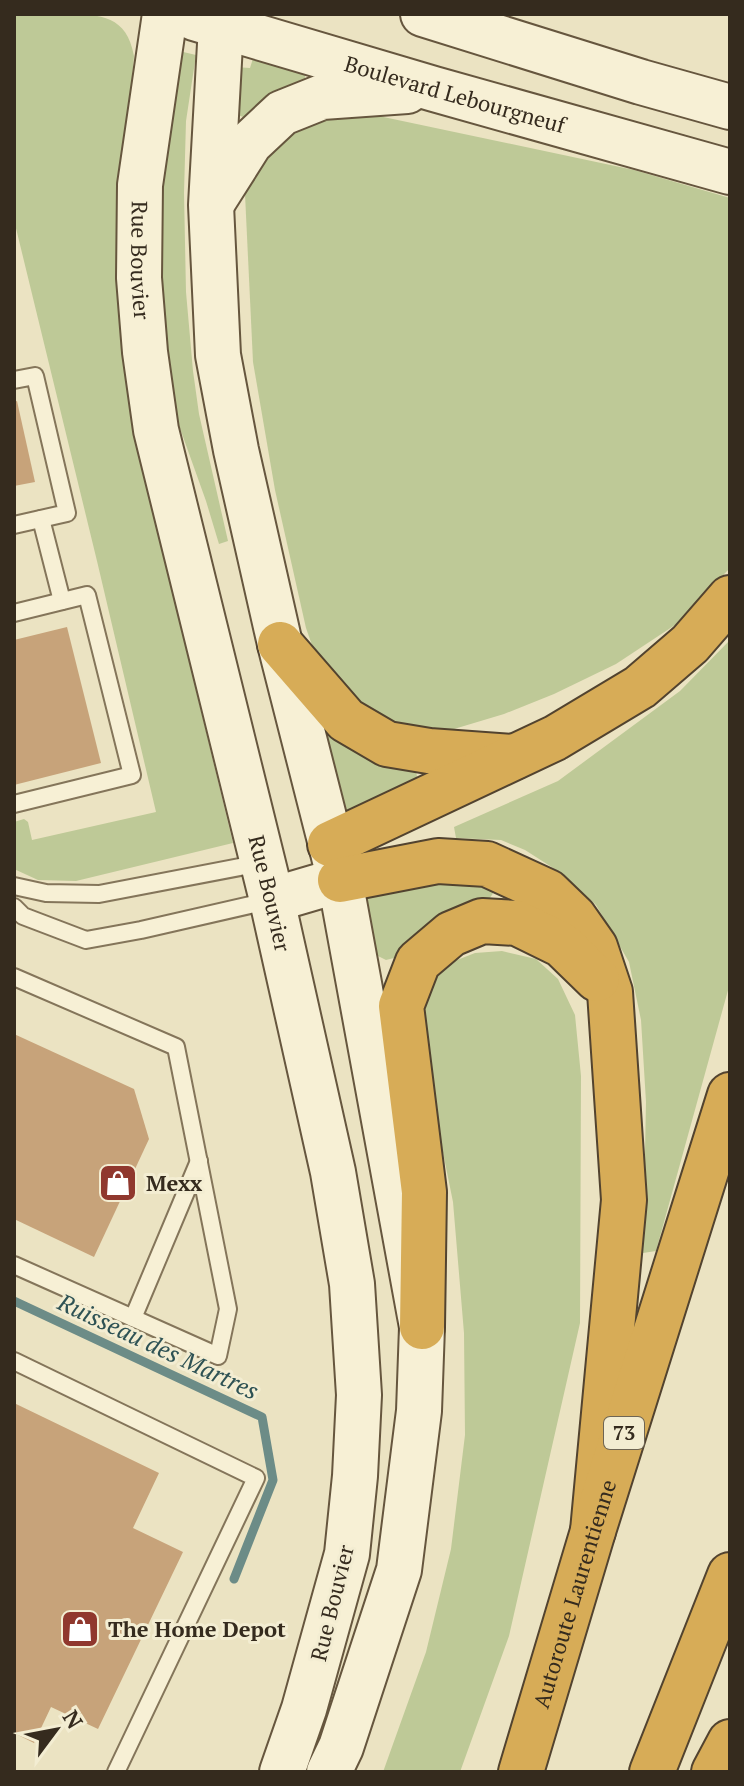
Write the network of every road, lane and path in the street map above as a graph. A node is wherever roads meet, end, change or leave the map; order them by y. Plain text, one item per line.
1 (165, 14) edge
2 (180, 14) edge
3 (423, 14) edge
4 (223, 20) edge
5 (434, 89) junction
6 (730, 107) edge
7 (730, 172) edge
8 (211, 205) junction
9 (14, 380) edge
10 (41, 519) junction
11 (14, 525) edge
12 (730, 598) edge
13 (62, 601) junction
14 (14, 613) edge
15 (280, 644) junction
16 (517, 757) junction
17 (14, 804) edge
18 (335, 862) junction
19 (267, 881) junction
20 (14, 886) edge
21 (14, 907) edge
22 (14, 977) edge
23 (610, 992) junction
24 (730, 1095) edge
25 (199, 1161) junction
26 (14, 1265) edge
27 (133, 1318) junction
28 (422, 1327) junction
29 (14, 1361) edge
30 (593, 1531) junction
31 (730, 1575) edge
32 (730, 1742) edge
33 (116, 1772) edge
34 (282, 1772) edge
35 (329, 1772) edge
36 (521, 1772) edge
37 (652, 1772) edge
38 (714, 1772) edge

1 - 19 street, Rue Bouvier
2 - 4 street, Boulevard Lebourgneuf
3 - 6 street
4 - 5 street, Boulevard Lebourgneuf
4 - 8 street
5 - 7 street, Boulevard Lebourgneuf
5 - 8 street
8 - 15 street
9 - 10 lane
10 - 11 lane
10 - 13 lane
12 - 16 highway
13 - 14 lane
13 - 17 lane
15 - 16 highway
15 - 18 street
16 - 18 highway
18 - 19 street
18 - 23 highway
18 - 28 street
19 - 20 lane
19 - 21 lane
19 - 34 street, Rue Bouvier
22 - 25 lane
23 - 28 highway
23 - 30 highway
24 - 30 highway, Autoroute Laurentienne / 73
25 - 27 lane
25 - 27 lane
26 - 27 lane
28 - 35 street
29 - 33 lane
30 - 36 highway, Autoroute Laurentienne / 73
31 - 37 highway
32 - 38 highway

